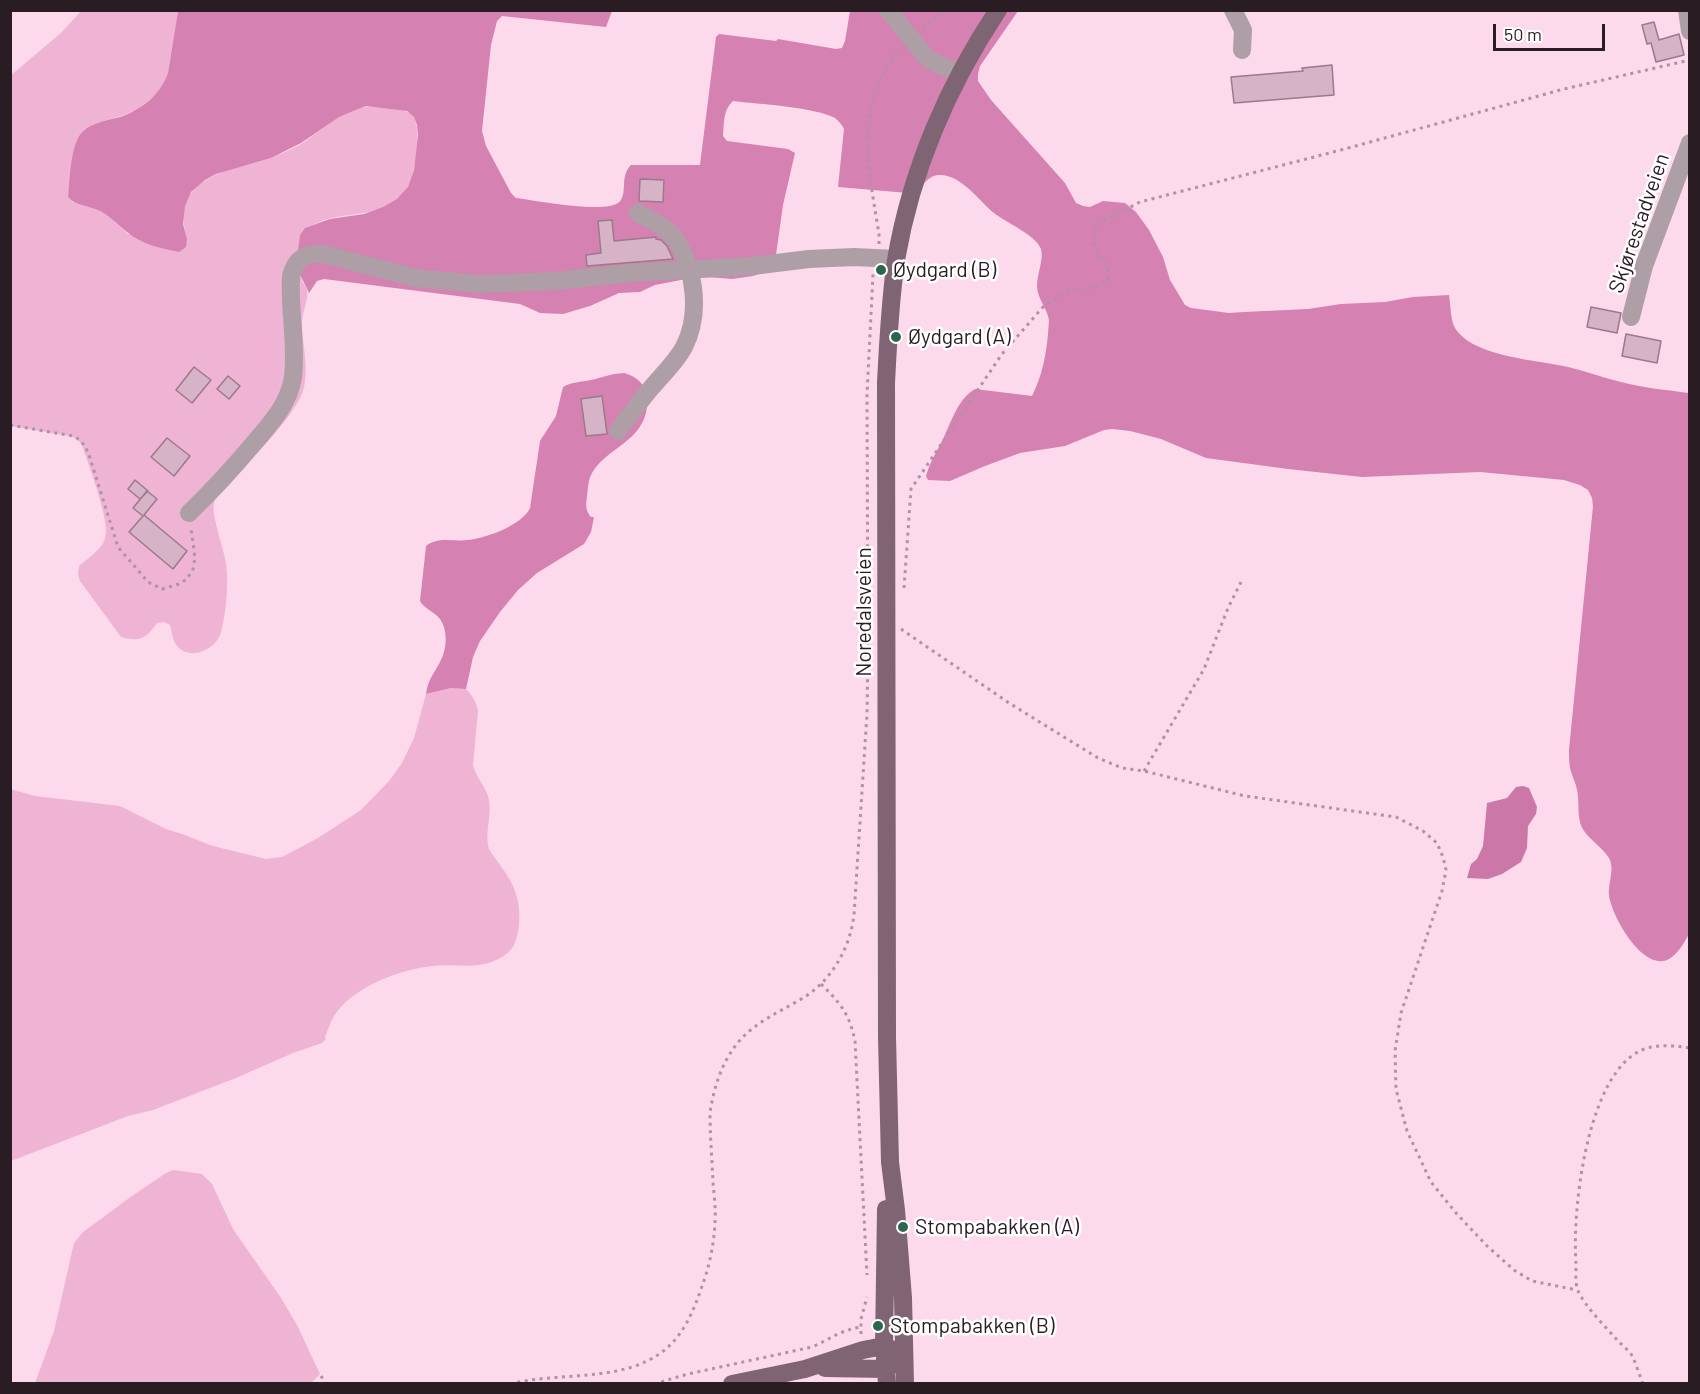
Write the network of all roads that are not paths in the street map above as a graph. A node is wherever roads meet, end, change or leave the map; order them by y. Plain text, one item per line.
1 (888, 10) edge
2 (998, 10) edge
3 (1233, 10) edge
4 (1687, 10) edge
5 (1689, 31) edge
6 (1242, 50) dead end
7 (960, 74) junction
8 (1689, 143) edge
9 (638, 213) dead end
10 (896, 259) junction
11 (689, 270) junction
12 (1631, 317) dead end
13 (618, 431) dead end
14 (189, 513) road end
15 (890, 1162) junction
16 (884, 1346) junction
17 (904, 1355) junction
18 (805, 1369) junction
19 (887, 1376) edge
20 (732, 1383) edge
21 (905, 1383) edge

1 - 7 lane
2 - 7 main road, Noredalsveien
3 - 6 lane
4 - 5 lane
7 - 10 main road, Noredalsveien
8 - 12 lane, Skjørestadveien
9 - 11 lane
10 - 11 lane
10 - 15 main road, Noredalsveien
11 - 13 lane
11 - 14 lane
15 - 16 main road, Noredalsveien
15 - 17 main road, Noredalsveien
16 - 17 main road
16 - 18 main road
16 - 19 main road, Noredalsveien
17 - 19 main road
17 - 21 main road, Noredalsveien
18 - 19 main road
18 - 20 main road

